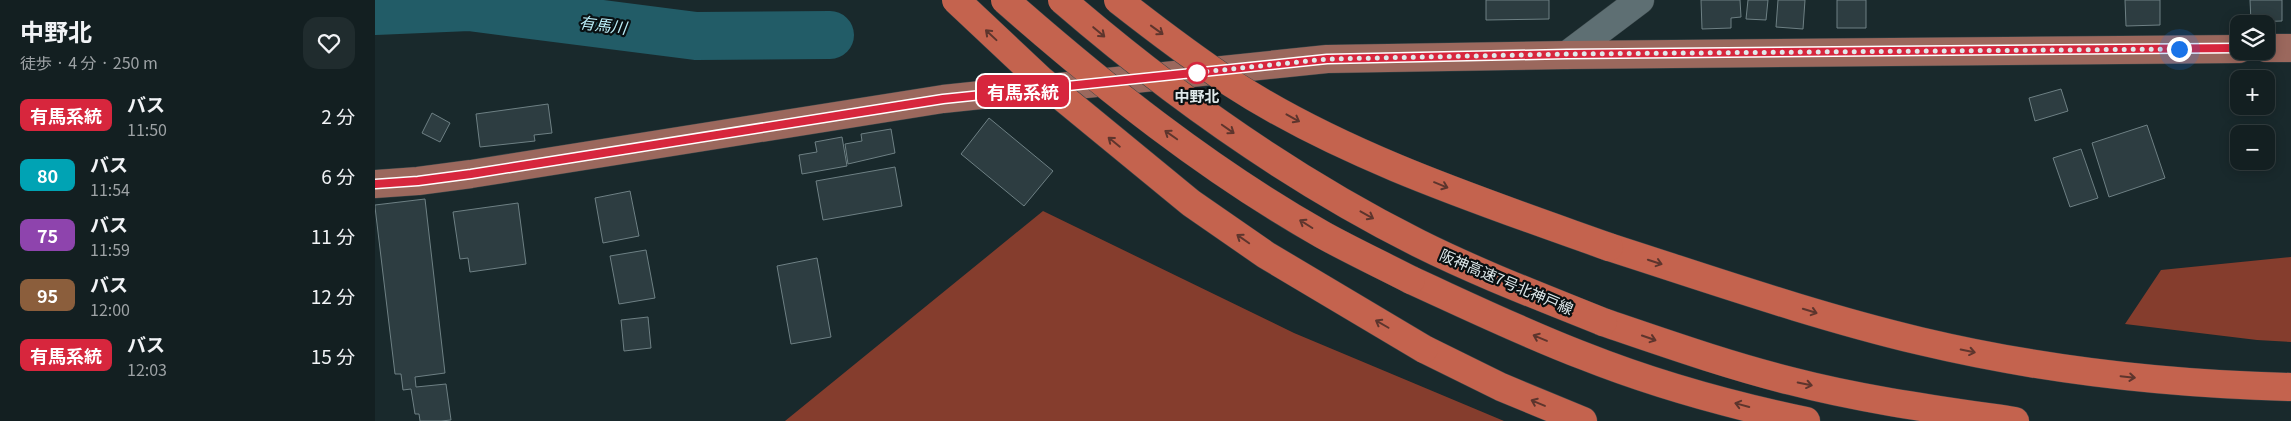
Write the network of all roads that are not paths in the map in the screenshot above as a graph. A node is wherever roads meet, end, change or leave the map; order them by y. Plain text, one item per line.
1 (956, 0) edge
2 (1005, 0) edge
3 (1062, 0) edge
4 (1118, 0) edge
5 (1640, 0) edge
6 (2230, 48) edge
7 (2275, 48) edge
8 (2291, 48) edge
9 (1567, 54) junction
10 (375, 184) edge
11 (2291, 387) edge
12 (1583, 421) edge
13 (1806, 421) edge
14 (2015, 421) edge

12 -> 1 highway, bridge
13 -> 2 highway, bridge
3 -> 14 highway, 阪神高速7号北神戸線, bridge
4 -> 11 highway, bridge
5 - 9 street
6 - 9 main road
7 - 8 main road
9 - 10 main road

